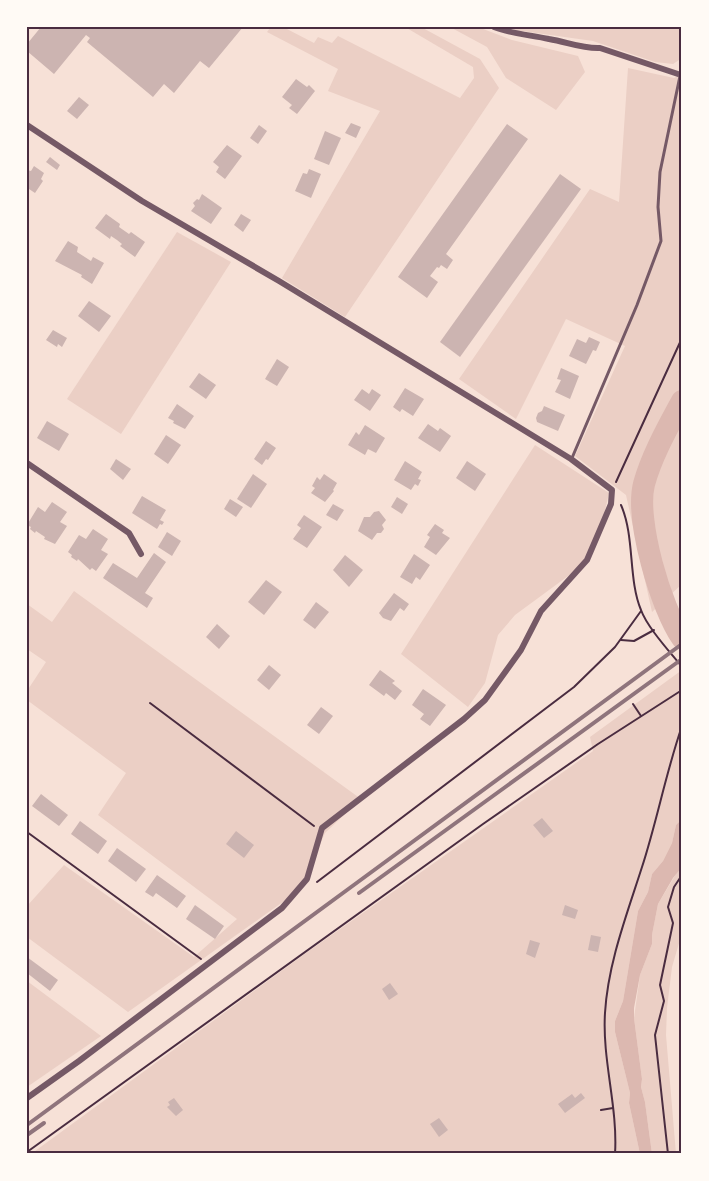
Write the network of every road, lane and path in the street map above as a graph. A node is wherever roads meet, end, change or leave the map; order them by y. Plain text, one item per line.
1 (494, 27) edge
2 (681, 75) edge
3 (27, 125) edge
4 (682, 338) edge
5 (571, 459) junction
6 (27, 463) edge
7 (612, 490) junction
8 (141, 554) dead end
9 (641, 611) junction
10 (654, 630) junction
11 (620, 640) junction
12 (682, 667) edge
13 (682, 690) edge
14 (150, 703) dead end
15 (633, 704) dead end
16 (641, 716) junction
17 (682, 726) edge
18 (322, 828) junction
19 (27, 832) edge
20 (682, 875) edge
21 (300, 888) junction
22 (208, 964) junction
23 (27, 1098) edge
24 (613, 1108) junction
25 (601, 1110) dead end
26 (27, 1152) edge
27 (615, 1154) edge
28 (668, 1154) edge

1 - 2 street
2 - 5 lane
3 - 5 street
4 - 7 path
5 - 7 street
6 - 8 street
7 - 9 path
7 - 18 street
9 - 10 path
9 - 11 path
10 - 11 path
10 - 12 path
11 - 21 path
13 - 16 path
14 - 18 path
15 - 16 path
16 - 26 path
17 - 24 path
18 - 21 street
19 - 22 path
20 - 28 path
21 - 22 street
22 - 23 street
24 - 25 path
24 - 27 path

